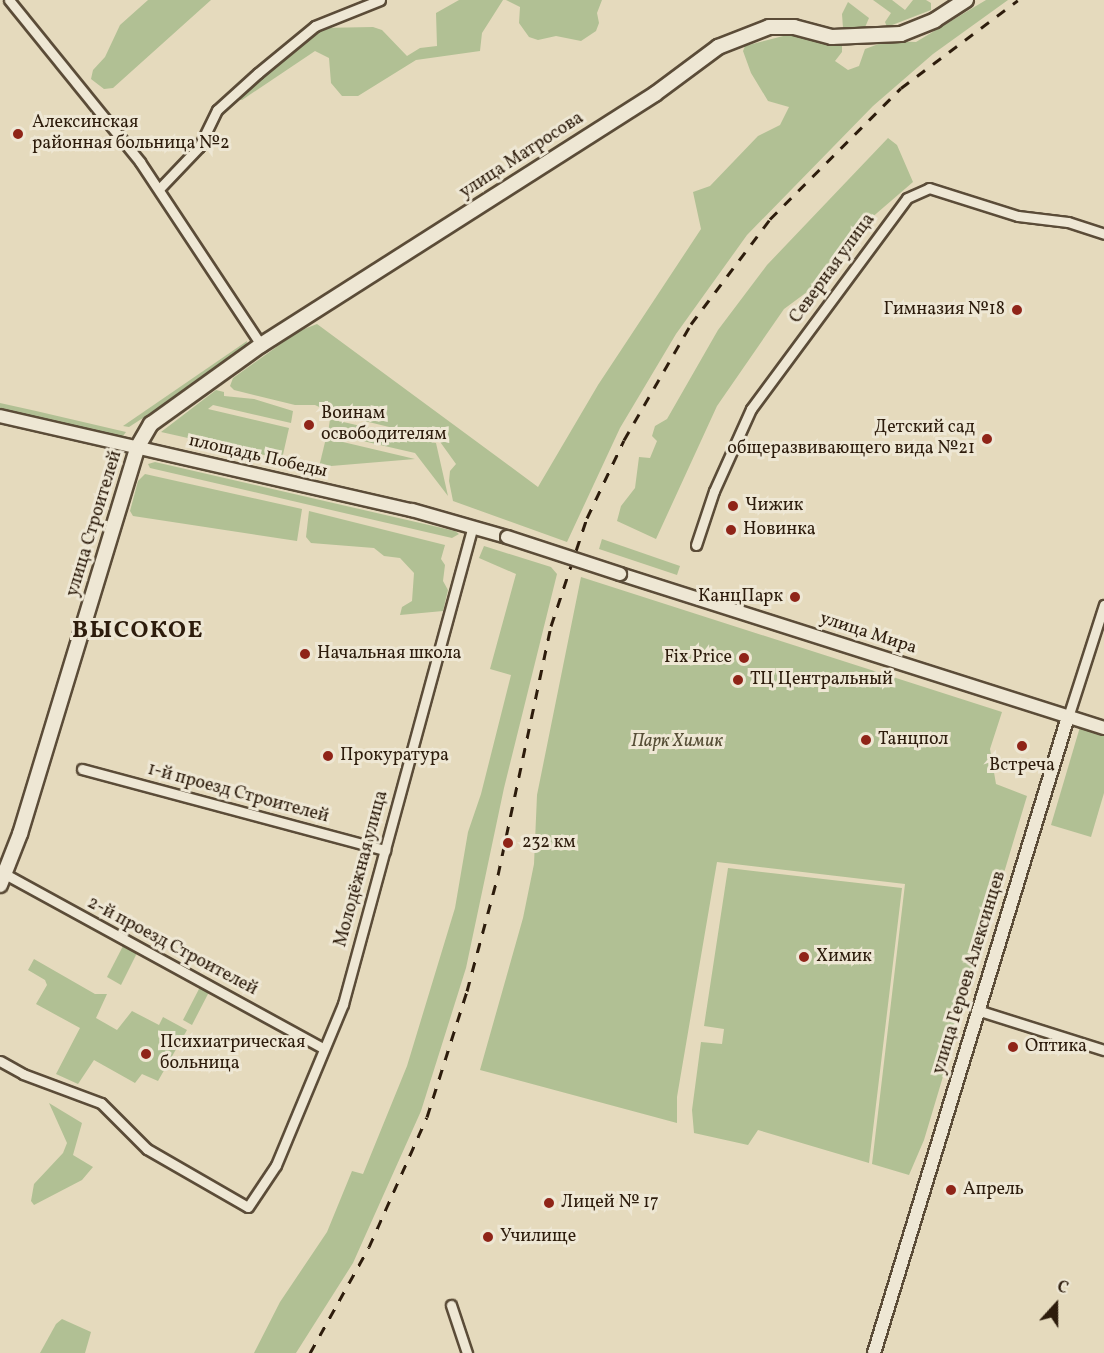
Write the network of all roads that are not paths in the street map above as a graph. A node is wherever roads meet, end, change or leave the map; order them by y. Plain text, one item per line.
1 (9, 0) edge
2 (380, 0) edge
3 (966, 0) edge
4 (159, 189) junction
5 (1104, 234) edge
6 (261, 345) junction
7 (0, 416) edge
8 (137, 448) junction
9 (473, 527) junction
10 (507, 537) joint
11 (696, 544) dead end
12 (1104, 605) edge
13 (1068, 717) junction
14 (1104, 728) edge
15 (82, 770) dead end
16 (385, 850) junction
17 (3, 880) edge
18 (977, 1010) junction
19 (323, 1048) junction
20 (1104, 1050) edge
21 (0, 1061) edge
22 (451, 1305) dead end
23 (467, 1353) edge
24 (874, 1353) edge

1 - 4 street
2 - 4 street
3 - 6 main road, улица Матросова
4 - 6 street
5 - 11 street, Северная улица
6 - 8 main road, улица Матросова
7 - 8 street, площадь Победы
8 - 9 street, площадь Победы
8 - 17 main road, улица Строителей
9 - 10 street, площадь Победы
9 - 16 street, Молодёжная улица
10 - 13 street, улица Мира, bridge
12 - 13 street, улица Героев Алексинцев
13 - 14 street, улица Мира
13 - 18 street, улица Героев Алексинцев
15 - 16 street, 1-й проезд Строителей
16 - 19 street, Молодёжная улица
17 - 19 street, 2-й проезд Строителей
18 - 20 street
18 - 24 street, улица Героев Алексинцев
19 - 21 street, Молодёжная улица
22 - 23 street

